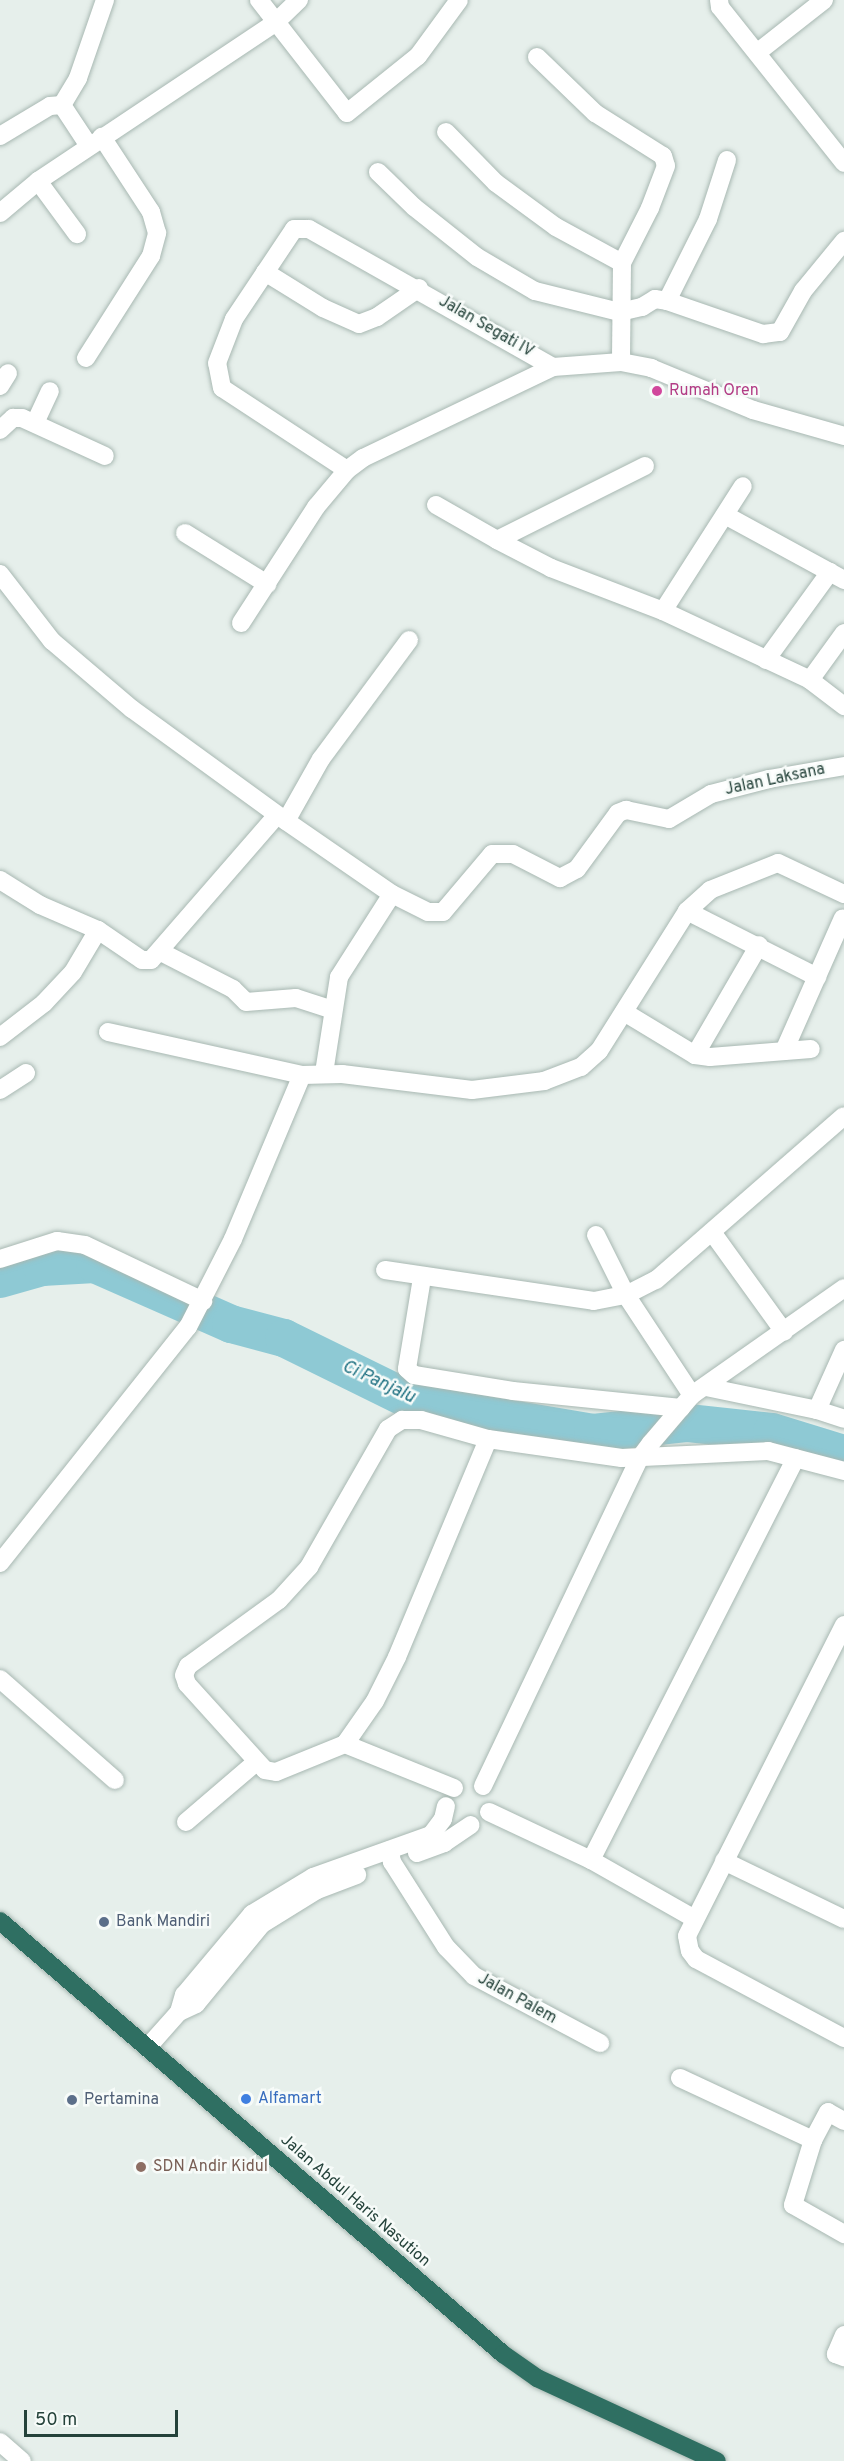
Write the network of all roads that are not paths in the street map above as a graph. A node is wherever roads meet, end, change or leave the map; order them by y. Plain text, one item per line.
1 (105, 0) edge
2 (260, 0) edge
3 (299, 0) edge
4 (459, 0) edge
5 (719, 0) edge
6 (824, 0) edge
7 (276, 22) junction
8 (758, 52) junction
9 (537, 57) dead end
10 (62, 105) junction
11 (446, 132) dead end
12 (0, 136) edge
13 (95, 141) junction
14 (727, 160) dead end
15 (844, 163) edge
16 (378, 172) dead end
17 (38, 180) junction
18 (0, 213) edge
19 (77, 234) dead end
20 (844, 241) edge
21 (622, 263) junction
22 (265, 272) junction
23 (418, 288) junction
24 (667, 301) junction
25 (620, 312) junction
26 (86, 358) dead end
27 (621, 362) junction
28 (553, 367) junction
29 (50, 391) dead end
30 (35, 423) junction
31 (0, 430) edge
32 (844, 436) edge
33 (105, 456) dead end
34 (645, 466) dead end
35 (347, 470) junction
36 (743, 486) dead end
37 (436, 505) dead end
38 (725, 515) junction
39 (184, 534) dead end
40 (497, 540) junction
41 (0, 574) edge
42 (837, 576) edge
43 (267, 584) junction
44 (663, 611) junction
45 (241, 622) dead end
46 (844, 633) edge
47 (409, 640) dead end
48 (766, 660) junction
49 (810, 680) junction
50 (844, 705) edge
51 (844, 766) edge
52 (281, 818) junction
53 (0, 880) edge
54 (392, 894) junction
55 (844, 894) edge
56 (687, 911) junction
57 (843, 918) edge
58 (98, 930) junction
59 (759, 945) junction
60 (161, 952) junction
61 (817, 977) junction
62 (333, 1010) junction
63 (624, 1012) junction
64 (108, 1032) dead end
65 (0, 1037) edge
66 (811, 1049) dead end
67 (784, 1051) junction
68 (696, 1055) junction
69 (324, 1072) junction
70 (26, 1073) dead end
71 (302, 1075) junction
72 (0, 1090) edge
73 (844, 1116) edge
74 (712, 1232) junction
75 (596, 1235) dead end
76 (0, 1259) edge
77 (385, 1269) dead end
78 (422, 1278) junction
79 (844, 1288) edge
80 (626, 1295) junction
81 (202, 1303) junction
82 (784, 1332) junction
83 (844, 1350) edge
84 (687, 1402) junction
85 (817, 1410) junction
86 (844, 1419) edge
87 (488, 1439) junction
88 (796, 1458) junction
89 (639, 1459) junction
90 (844, 1471) edge
91 (0, 1563) edge
92 (844, 1625) edge
93 (0, 1679) edge
94 (345, 1744) junction
95 (255, 1763) junction
96 (115, 1780) dead end
97 (483, 1786) junction
98 (454, 1788) junction
99 (446, 1806) junction
100 (489, 1812) junction
101 (186, 1822) dead end
102 (471, 1825) junction
103 (391, 1856) junction
104 (591, 1860) junction
105 (724, 1861) junction
106 (693, 1918) junction
107 (844, 1919) edge
108 (0, 1921) edge
109 (844, 2038) edge
110 (600, 2043) dead end
111 (147, 2048) junction
112 (680, 2078) dead end
113 (844, 2121) edge
114 (813, 2140) junction
115 (844, 2234) edge
116 (844, 2335) edge
117 (844, 2357) edge
118 (0, 2442) edge
119 (22, 2461) edge
120 (717, 2461) edge

1 - 10 street
2 - 7 street
3 - 7 street
4 - 7 street
5 - 8 street
6 - 8 street
7 - 13 street
8 - 15 street
9 - 21 street
10 - 12 street
10 - 13 street
11 - 21 street
13 - 17 street
13 - 26 street
14 - 24 street
16 - 25 street
17 - 18 street
17 - 19 street
20 - 24 street
21 - 25 street
22 - 23 street
22 - 23 street, Jalan Segati IV
22 - 35 street
23 - 28 street, Jalan Segati IV
24 - 25 street
25 - 27 street
27 - 28 street
27 - 32 street
28 - 35 street
29 - 30 street
30 - 31 street
30 - 33 street
34 - 40 street
35 - 43 street
36 - 38 street
37 - 40 street
38 - 42 street
38 - 44 street
39 - 43 street
40 - 44 street
41 - 52 street
42 - 48 street
43 - 45 street
44 - 48 street
46 - 49 street
47 - 52 street
48 - 49 street
49 - 50 street
51 - 54 street, Jalan Laksana
52 - 54 street
52 - 60 street
53 - 58 street
54 - 62 street
55 - 56 street
56 - 59 street
56 - 63 street
57 - 61 street
58 - 60 street
58 - 65 street
59 - 61 street
59 - 68 street
60 - 62 street
61 - 67 street
62 - 69 street
63 - 68 street
63 - 69 street
64 - 71 street
66 - 67 street
67 - 68 street
69 - 71 street
70 - 72 street
71 - 81 street
73 - 74 street
74 - 80 street
74 - 82 street
75 - 80 street
76 - 81 street
77 - 78 street
78 - 80 street
78 - 84 street
79 - 82 street
80 - 84 street
81 - 91 street
82 - 84 street
83 - 85 street
84 - 85 street
84 - 89 street
85 - 86 street
87 - 89 street
87 - 94 street
87 - 95 street
88 - 89 street
88 - 90 street
88 - 104 street
89 - 97 street
92 - 105 street
93 - 96 street
94 - 95 street
94 - 98 street
95 - 101 street
97 - 98 street
97 - 100 street
98 - 99 street
99 - 102 street
99 - 103 street
100 - 102 street
100 - 104 street
102 - 103 street
103 - 110 street, Jalan Palem
103 - 111 street
104 - 106 street
105 - 106 street
105 - 107 street
106 - 109 street
108 - 111 highway, Jalan Abdul Haris Nasution
111 - 120 highway, Jalan Abdul Haris Nasution
112 - 114 street
113 - 114 street
114 - 115 street
116 - 117 street
118 - 119 street

